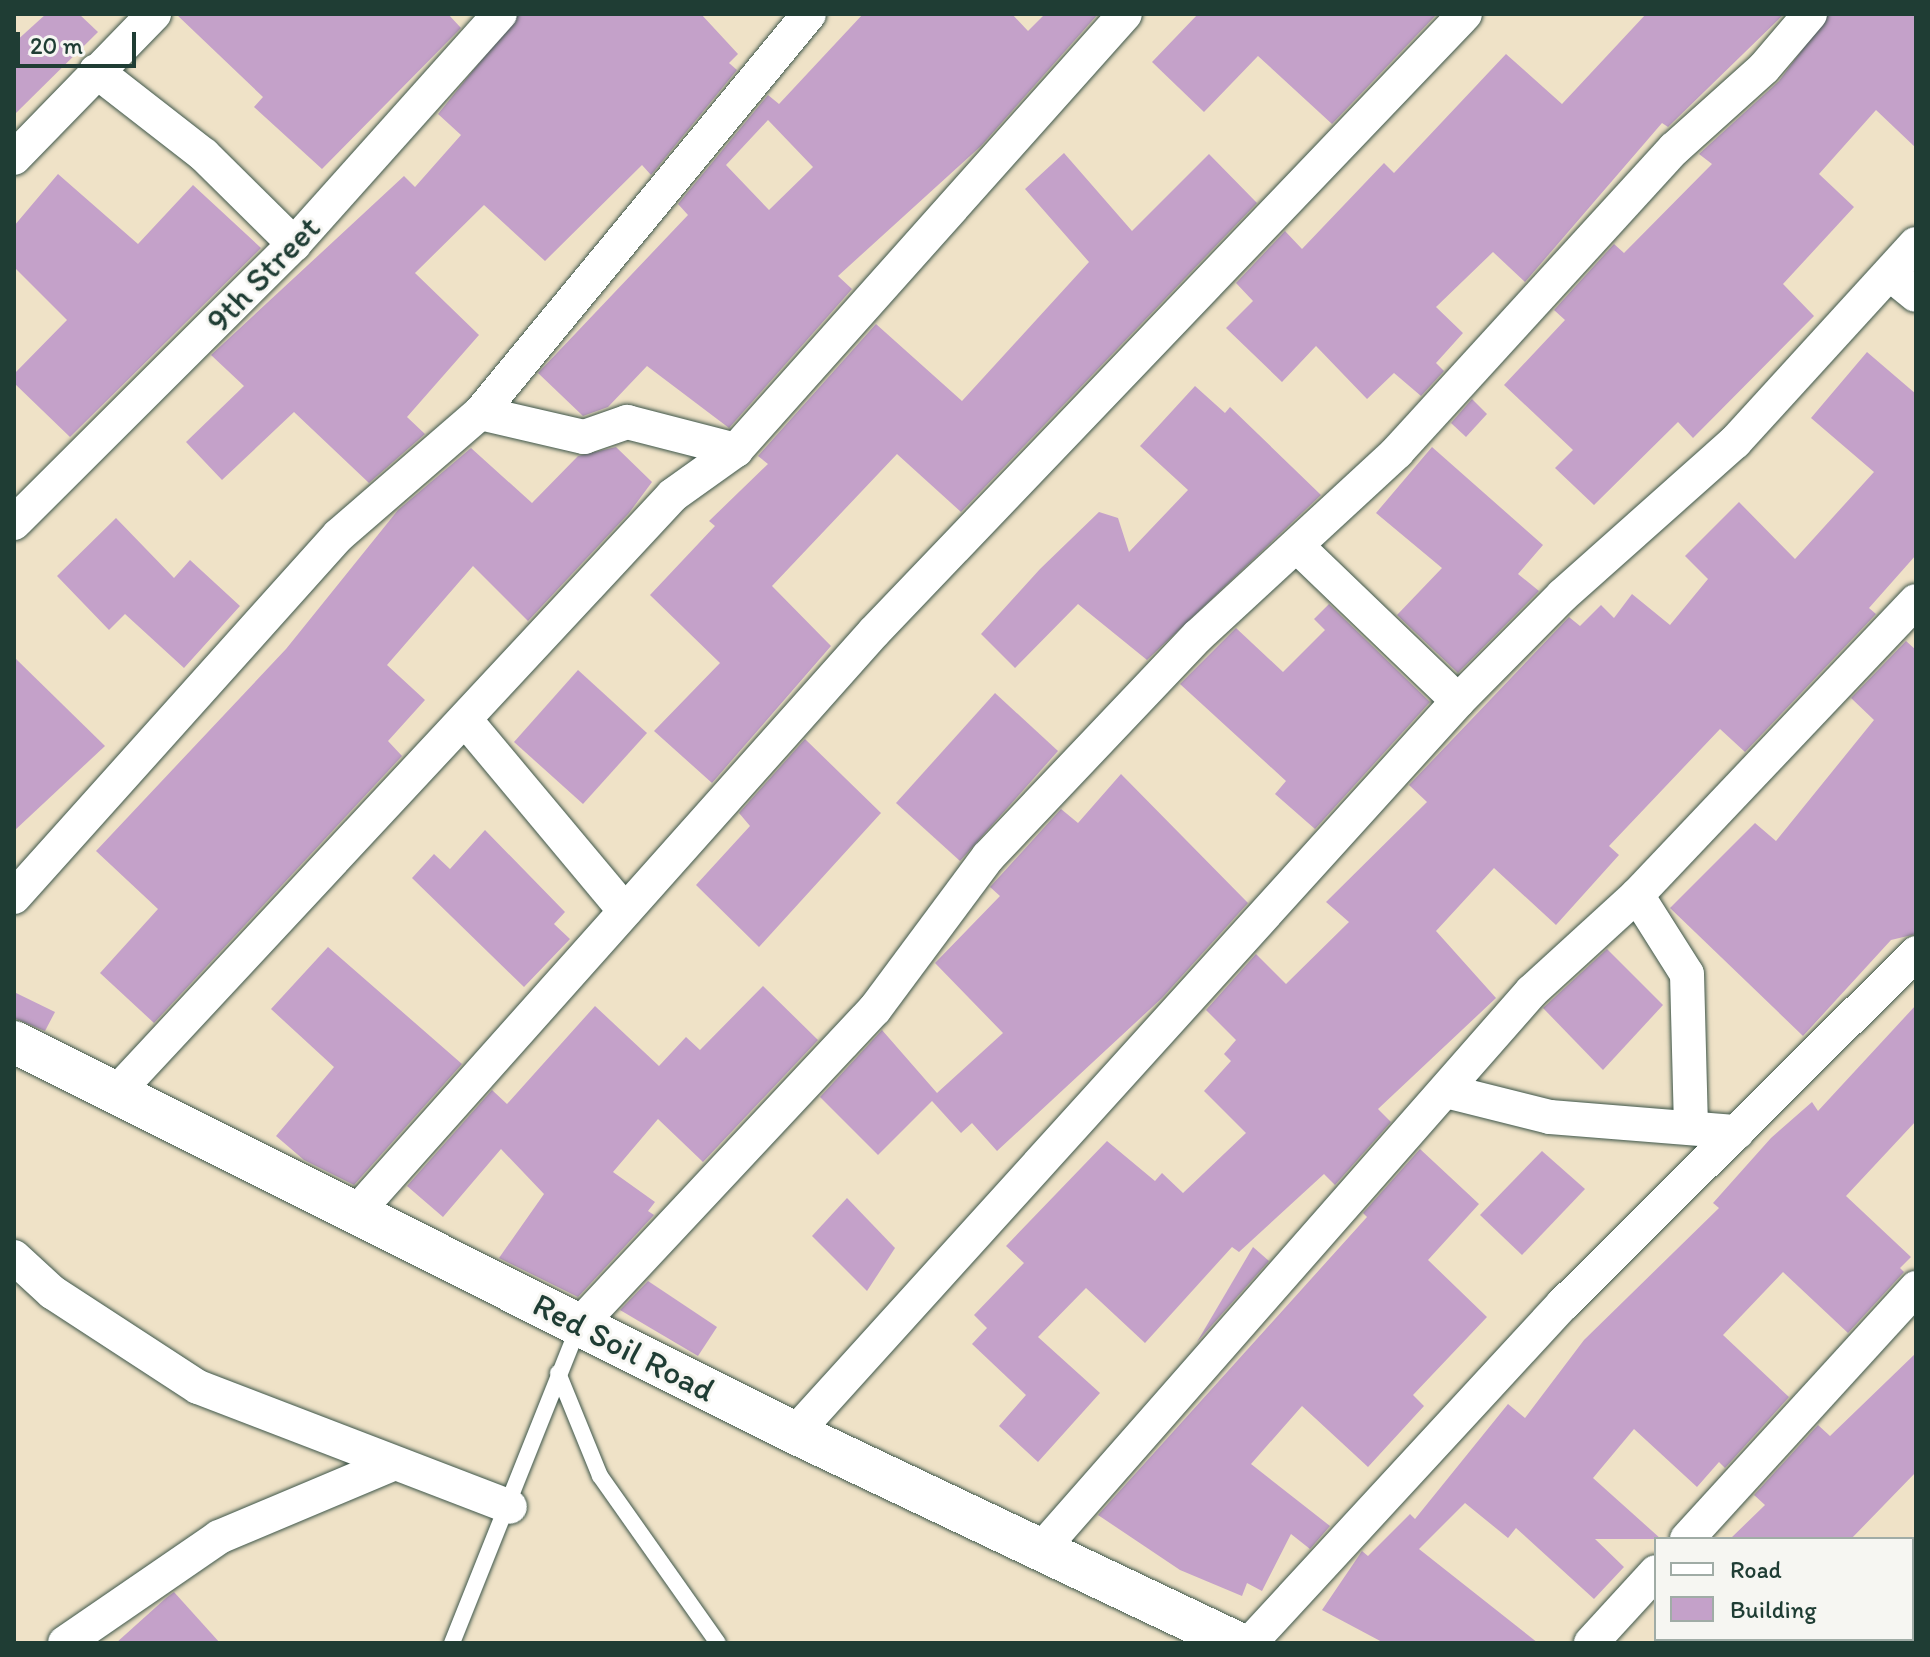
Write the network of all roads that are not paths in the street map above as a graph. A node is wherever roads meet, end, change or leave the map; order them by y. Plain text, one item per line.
1 (154, 14) edge
2 (500, 14) edge
3 (809, 14) edge
4 (1125, 14) edge
5 (1465, 14) edge
6 (1810, 14) edge
7 (96, 71) junction
8 (14, 158) edge
9 (294, 244) junction
10 (1916, 244) edge
11 (1903, 284) edge
12 (480, 413) junction
13 (736, 450) junction
14 (14, 523) edge
15 (1300, 549) junction
16 (1916, 601) edge
17 (1458, 701) junction
18 (467, 722) junction
19 (1637, 895) junction
20 (14, 897) edge
21 (625, 911) junction
22 (1916, 953) edge
23 (14, 1042) edge
24 (1450, 1092) junction
25 (116, 1093) junction
26 (1691, 1123) junction
27 (1737, 1132) junction
28 (356, 1213) junction
29 (14, 1257) edge
30 (1916, 1288) edge
31 (580, 1324) junction
32 (558, 1373) junction
33 (795, 1433) junction
34 (393, 1464) junction
35 (510, 1507) junction
36 (1689, 1537) edge
37 (1040, 1551) junction
38 (1654, 1574) edge
39 (65, 1643) edge
40 (452, 1643) edge
41 (718, 1643) edge
42 (1238, 1643) edge
43 (1250, 1643) edge
44 (1591, 1643) edge

1 - 7 street
2 - 9 street, 9th Street
3 - 12 street
4 - 13 street
5 - 21 street
6 - 15 street
7 - 8 street
7 - 9 street
9 - 14 street, 9th Street
10 - 11 street
11 - 17 street
12 - 13 street
12 - 20 street
13 - 18 street
15 - 17 street
15 - 31 street
16 - 19 street
17 - 33 street
18 - 21 street
18 - 25 street
19 - 24 street
19 - 26 street
21 - 28 street
22 - 27 street
23 - 25 street, Red Soil Road
24 - 26 street
24 - 37 street
25 - 28 street, Red Soil Road
26 - 27 street
27 - 43 street
28 - 31 street, Red Soil Road
29 - 34 street
30 - 36 street
31 - 32 lane
31 - 33 street, Red Soil Road
32 - 35 lane
32 - 41 lane
33 - 37 street, Red Soil Road
34 - 35 street
34 - 39 street
35 - 40 lane
37 - 42 street, Red Soil Road
38 - 44 street

